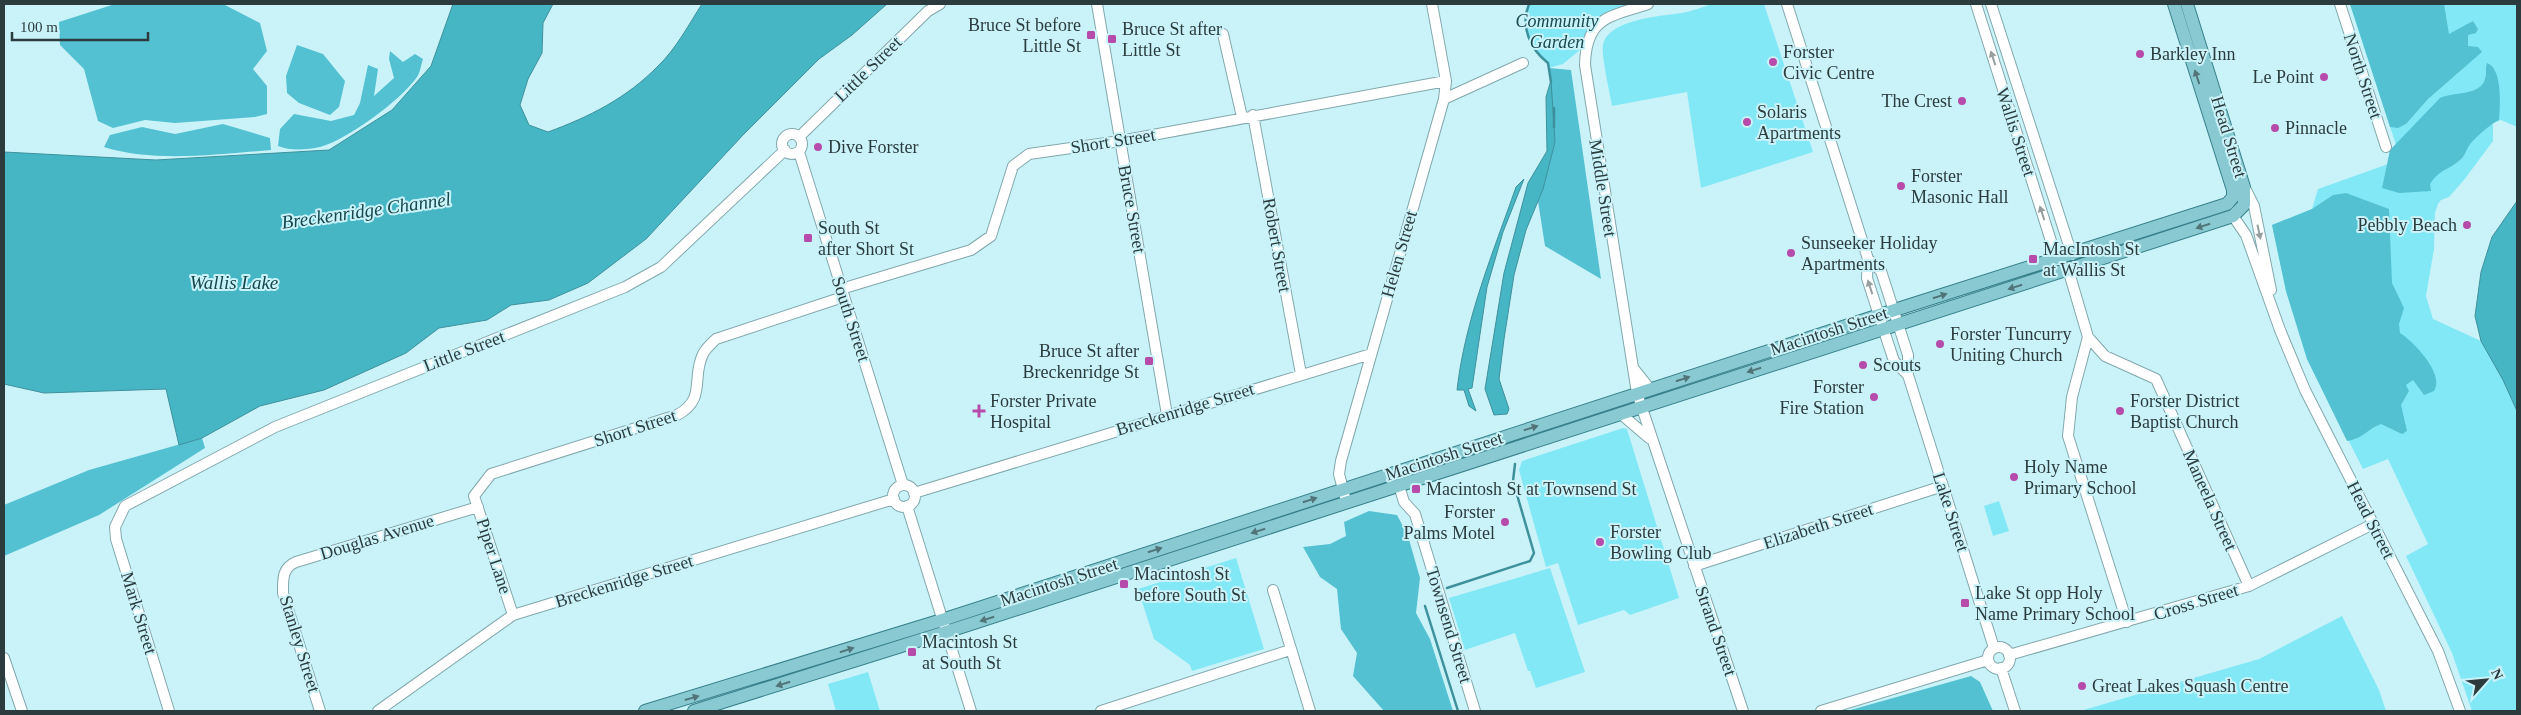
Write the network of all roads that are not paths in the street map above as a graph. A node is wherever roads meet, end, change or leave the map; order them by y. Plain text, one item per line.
1 (940, 4) edge
2 (1096, 4) edge
3 (1432, 4) edge
4 (1648, 4) edge
5 (1787, 4) edge
6 (1976, 4) edge
7 (1991, 4) edge
8 (2174, 4) edge
9 (2187, 4) edge
10 (2340, 4) edge
11 (1223, 34) dead end
12 (1523, 63) dead end
13 (1446, 81) junction
14 (1444, 99) junction
15 (1254, 116) junction
16 (1242, 117) junction
17 (799, 137) junction
18 (1120, 141) junction
19 (2386, 147) dead end
20 (785, 150) junction
21 (798, 152) junction
22 (2238, 188) junction
23 (2233, 216) junction
24 (2072, 255) junction
25 (1868, 259) junction
26 (2057, 260) junction
27 (2068, 270) junction
28 (842, 293) junction
29 (1893, 310) junction
30 (1879, 315) junction
31 (1898, 325) junction
32 (1884, 330) junction
33 (2280, 330) junction
34 (2088, 337) junction
35 (1371, 354) junction
36 (1631, 364) junction
37 (1301, 374) junction
38 (1908, 375) junction
39 (1650, 389) junction
40 (1637, 393) junction
41 (1641, 408) junction
42 (1621, 414) junction
43 (1167, 415) junction
44 (1652, 441) junction
45 (903, 485) junction
46 (1398, 486) junction
47 (1943, 486) junction
48 (1343, 489) junction
49 (914, 493) junction
50 (474, 496) joint
51 (894, 499) junction
52 (1347, 502) junction
53 (907, 506) junction
54 (478, 507) junction
55 (119, 515) joint
56 (2373, 524) junction
57 (1694, 566) junction
58 (283, 577) joint
59 (2249, 586) junction
60 (1273, 590) dead end
61 (513, 615) junction
62 (2127, 622) junction
63 (944, 626) junction
64 (1994, 648) junction
65 (1290, 650) junction
66 (2009, 655) junction
67 (4, 658) edge
68 (1988, 660) junction
69 (2001, 668) junction
70 (22, 711) edge
71 (169, 711) edge
72 (320, 711) edge
73 (378, 711) edge
74 (645, 711) edge
75 (694, 711) edge
76 (971, 711) edge
77 (1101, 711) edge
78 (1310, 711) edge
79 (1475, 711) edge
80 (1743, 711) edge
81 (1821, 711) edge
82 (2015, 711) edge
83 (2460, 711) edge

1 - 17 street, Little Street
2 - 18 street, Bruce Street
3 - 13 street, Helen Street
4 - 36 street, Middle Street
5 - 25 street, Lake Street
26 -> 6 street, Wallis Street
7 - 24 street, Wallis Street
22 -> 8 main road, Head Street
9 - 22 main road, Head Street
10 - 19 street, North Street
11 - 16 street
12 - 14 street
13 - 14 street, Helen Street
13 - 15 street, Short Street
14 - 35 street, Helen Street
15 - 16 street, Short Street
15 - 37 street, Robert Street
16 - 18 street, Short Street
17 - 20 street
17 - 21 street
18 - 28 street, Short Street
18 - 43 street, Bruce Street
20 - 21 street
20 - 55 street, Little Street
21 - 28 street, South Street
22 - 23 main road
22 - 24 main road, Macintosh Street
22 -> 33 street, Head Street
23 -> 27 main road, Macintosh Street
23 - 33 street, Head Street
24 - 26 main road, Macintosh Street
25 - 29 street, Lake Street
30 -> 25 street, Lake Street
29 -> 26 main road, Macintosh Street
27 -> 31 main road, Macintosh Street
27 - 34 street
28 - 45 street, South Street
28 - 50 street, Short Street
29 - 30 main road, Macintosh Street
29 - 31 street, Lake Street
30 - 32 street, Lake Street
39 -> 30 main road, Macintosh Street
31 - 32 main road, Macintosh Street
31 - 38 street, Lake Street
32 - 38 street, Lake Street
32 -> 41 main road, Macintosh Street
33 - 56 street, Head Street
34 - 59 street, Maneela Street
34 - 62 street
35 - 37 street, Breckenridge Street
35 - 48 street, Helen Street
36 - 39 street, Middle Street
36 - 40 street, Middle Street
37 - 43 street, Breckenridge Street
38 - 47 street, Lake Street
39 - 40 main road, Macintosh Street
40 - 41 street, Middle Street
48 -> 40 main road, Macintosh Street
41 - 42 main road, Macintosh Street
41 - 44 street, Strand Street
42 - 44 street
42 - 46 main road, Macintosh Street
43 - 49 street, Breckenridge Street
44 - 57 street, Strand Street
45 - 49 street
45 - 51 street
46 - 52 main road, Macintosh Street
46 - 79 street, Townsend Street
47 - 57 street, Elizabeth Street
47 - 64 street, Lake Street
48 - 52 street, Helen Street
63 -> 48 main road, Macintosh Street
49 - 53 street
50 - 54 street, Piper Lane
51 - 53 street
51 - 61 street, Breckenridge Street
52 -> 63 main road, Macintosh Street
53 - 63 street
54 - 58 street, Douglas Avenue
54 - 61 street, Piper Lane
55 - 71 street, Mark Street
56 - 59 street, Cross Street
56 - 83 street, Head Street
57 - 80 street, Strand Street
58 - 72 street, Stanley Street
59 - 62 street, Cross Street
60 - 65 street
61 - 73 street, Breckenridge Street
62 - 66 street, Cross Street
74 -> 63 main road, Macintosh Street
63 -> 75 main road, Macintosh Street
63 - 76 street
64 - 66 street
64 - 68 street
65 - 77 street
65 - 78 street
66 - 69 street
67 - 70 street
68 - 69 street
68 - 81 street
69 - 82 street

